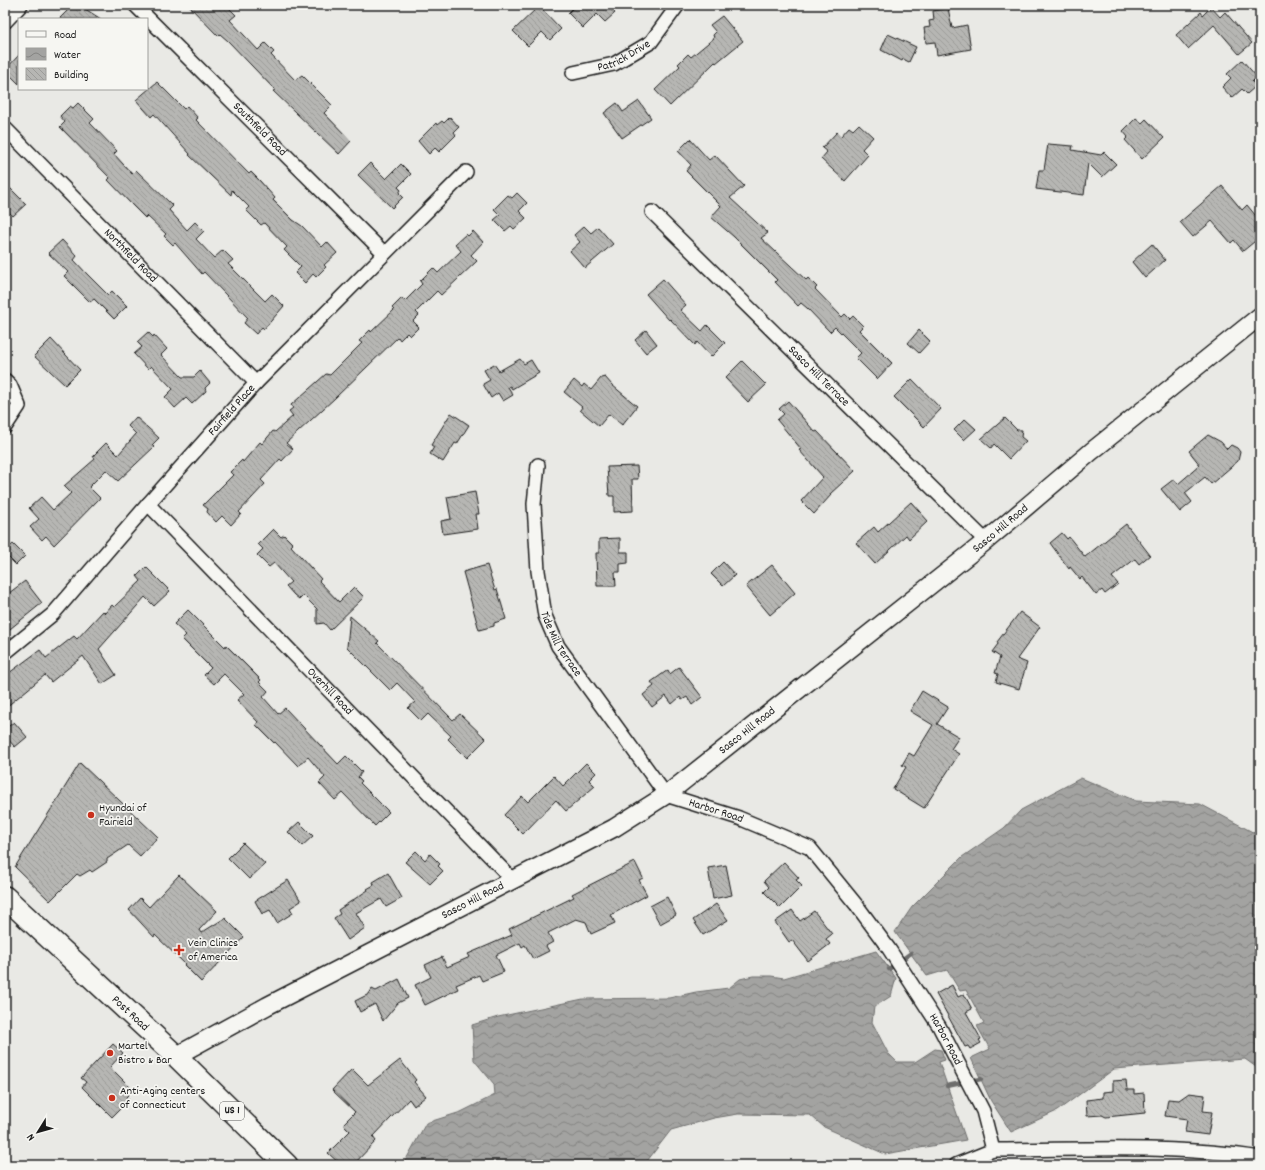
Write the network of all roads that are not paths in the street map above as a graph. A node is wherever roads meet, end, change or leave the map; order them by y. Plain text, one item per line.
1 (21, 5) edge
2 (135, 5) edge
3 (678, 5) edge
4 (5, 22) edge
5 (573, 73) dead end
6 (5, 128) edge
7 (466, 172) dead end
8 (652, 212) dead end
9 (384, 253) junction
10 (1260, 316) edge
11 (5, 380) edge
12 (256, 383) junction
13 (5, 427) edge
14 (538, 465) dead end
15 (148, 504) junction
16 (986, 542) junction
17 (5, 653) edge
18 (666, 795) junction
19 (512, 879) junction
20 (5, 897) edge
21 (176, 1056) junction
22 (993, 1150) junction
23 (1260, 1158) edge
24 (287, 1165) edge
25 (956, 1165) edge

1 - 4 street
2 - 9 street, Southfield Road
3 - 5 street, Patrick Drive
6 - 12 street, Northfield Road
7 - 9 street, Fairfield Place
8 - 16 street, Sasco Hill Terrace
9 - 12 street, Fairfield Place
10 - 16 street, Sasco Hill Road
11 - 13 street
12 - 15 street, Fairfield Place
14 - 18 street, Tide Mill Terrace
15 - 17 street, Fairfield Place
15 - 19 street, Overhill Road
16 - 18 street, Sasco Hill Road
18 - 19 street, Sasco Hill Road
18 - 22 street, Harbor Road
19 - 21 street, Sasco Hill Road
20 - 21 main road, Post Road / US 1
21 - 24 main road, Post Road / US 1
22 - 23 street
22 - 25 street

